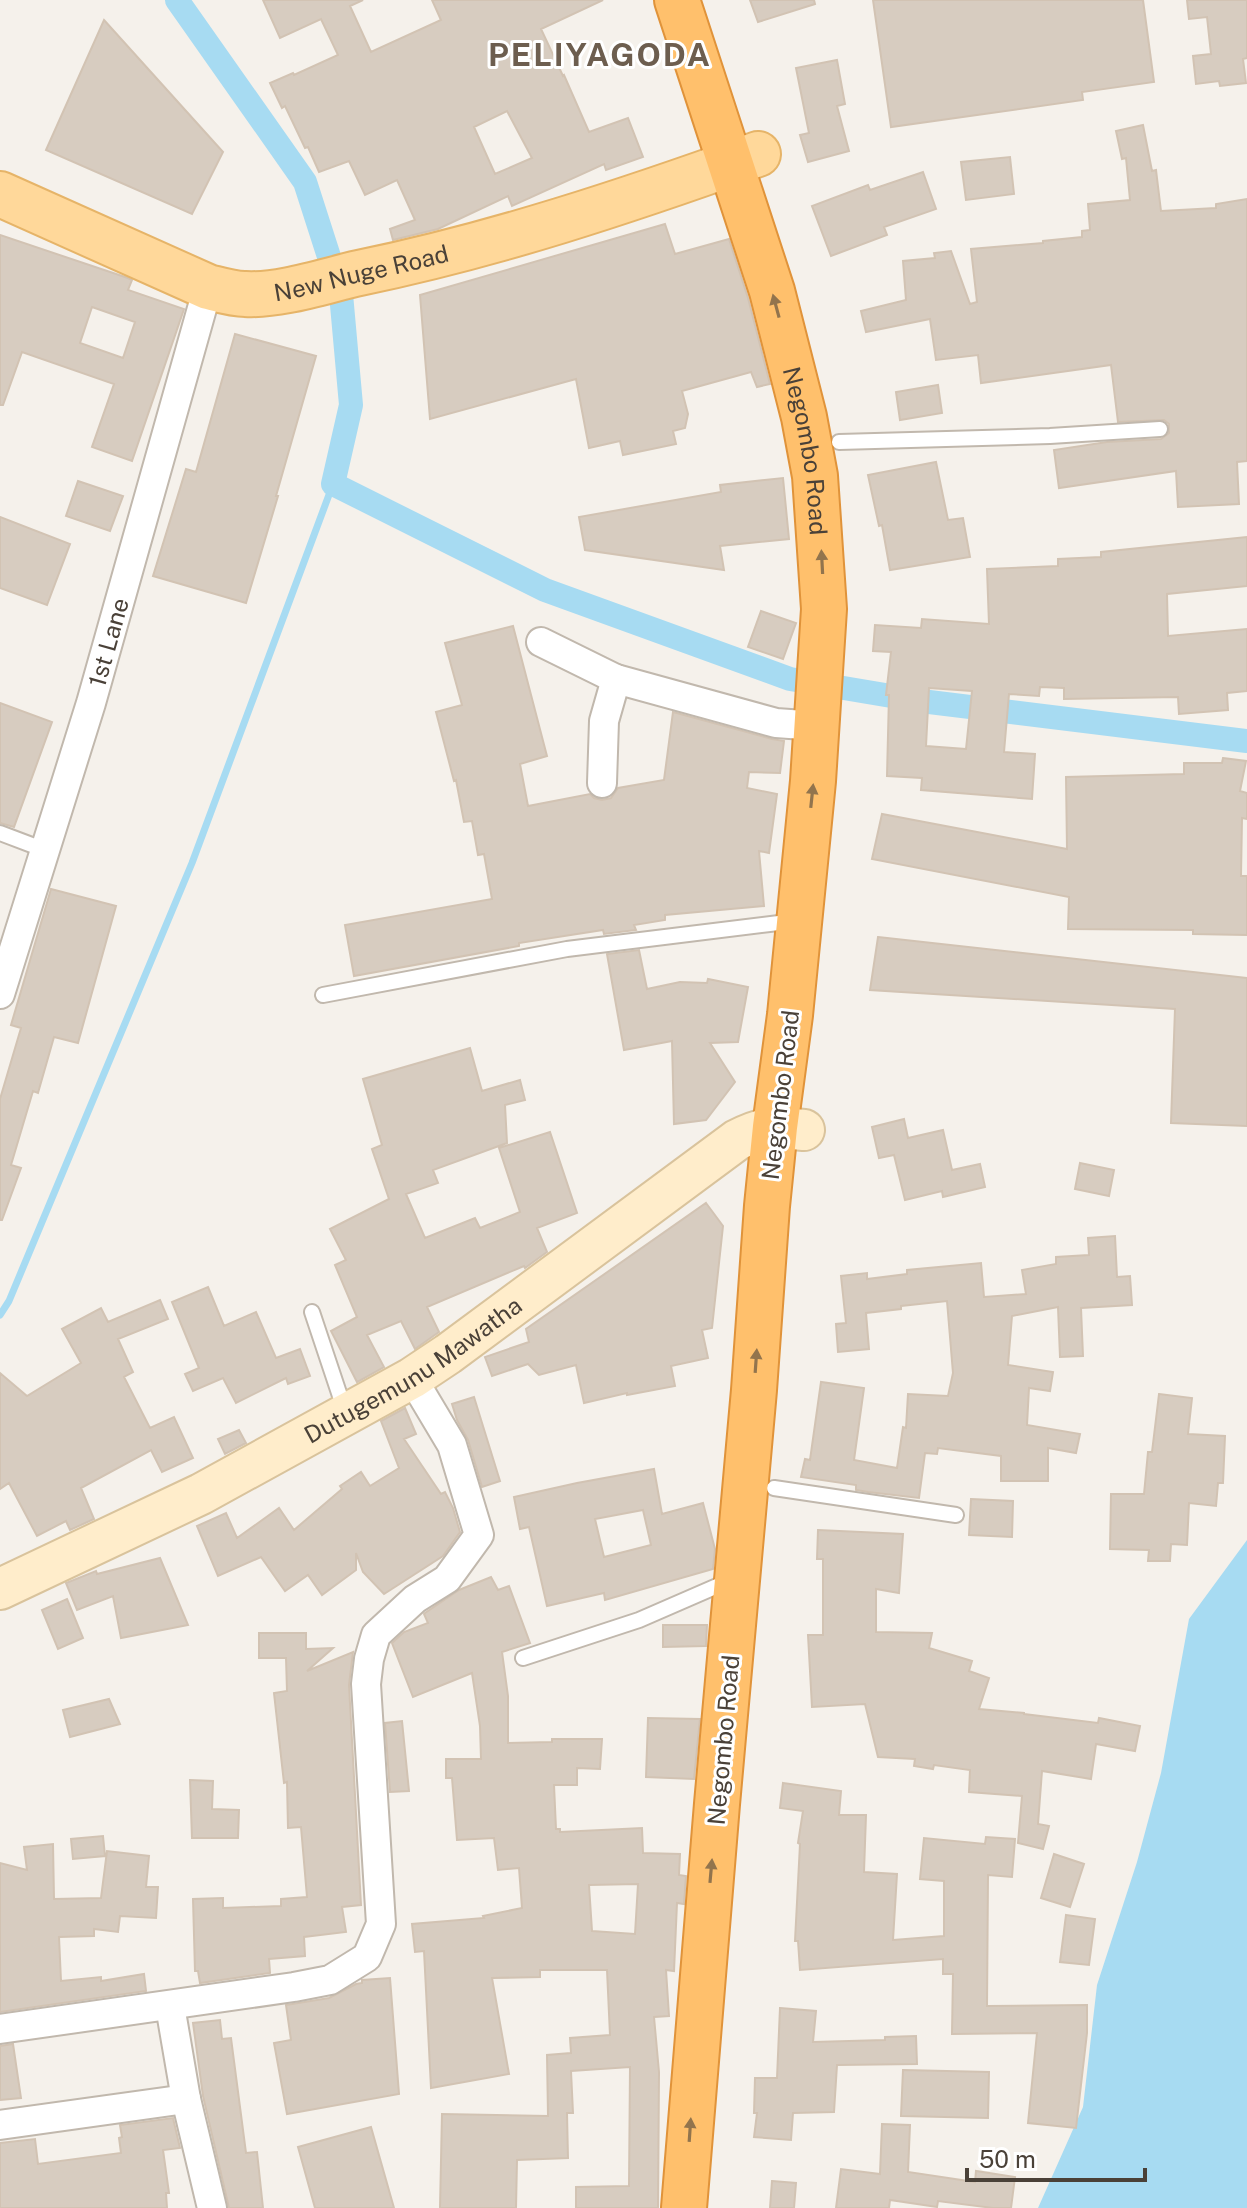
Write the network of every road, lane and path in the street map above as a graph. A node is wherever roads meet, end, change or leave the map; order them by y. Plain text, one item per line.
1 (677, 0) edge
2 (708, 0) edge
3 (744, 159) junction
4 (0, 194) edge
5 (208, 287) junction
6 (1160, 429) dead end
7 (839, 442) junction
8 (541, 642) dead end
9 (834, 668) junction
10 (616, 679) junction
11 (827, 720) junction
12 (602, 783) dead end
13 (0, 833) edge
14 (45, 850) junction
15 (799, 920) junction
16 (0, 994) edge
17 (323, 995) dead end
18 (790, 1129) junction
19 (312, 1312) dead end
20 (412, 1378) junction
21 (346, 1414) junction
22 (774, 1488) junction
23 (956, 1515) dead end
24 (739, 1577) junction
25 (0, 1589) edge
26 (523, 1658) dead end
27 (170, 2006) junction
28 (0, 2029) edge
29 (186, 2099) junction
30 (0, 2125) edge
31 (212, 2208) edge
32 (684, 2208) edge
33 (714, 2208) edge

1 - 3 highway, Negombo Road
2 - 3 highway, Negombo Road
3 - 5 main road, New Nuge Road
3 - 7 highway, Negombo Road
9 -> 3 highway, Negombo Road
4 - 5 main road, New Nuge Road
5 - 14 street, 1st Lane
6 - 7 lane
7 - 9 highway, Negombo Road
8 - 10 street
9 - 11 highway, Negombo Road
10 - 11 street
10 - 12 street
15 -> 11 highway, Negombo Road
11 - 18 highway, Negombo Road
13 - 14 lane
14 - 16 street, 1st Lane
15 - 17 lane
15 - 18 highway, Negombo Road
18 - 20 street, Dutugemunu Mawatha
18 - 22 highway, Negombo Road
24 -> 18 highway, Negombo Road
19 - 21 lane
20 - 21 street, Dutugemunu Mawatha
20 - 27 street
21 - 25 street, Dutugemunu Mawatha
22 - 23 lane
22 - 33 highway, Negombo Road
24 - 26 lane
32 -> 24 highway, Negombo Road
27 - 28 street
27 - 29 street
29 - 30 street
29 - 31 street

